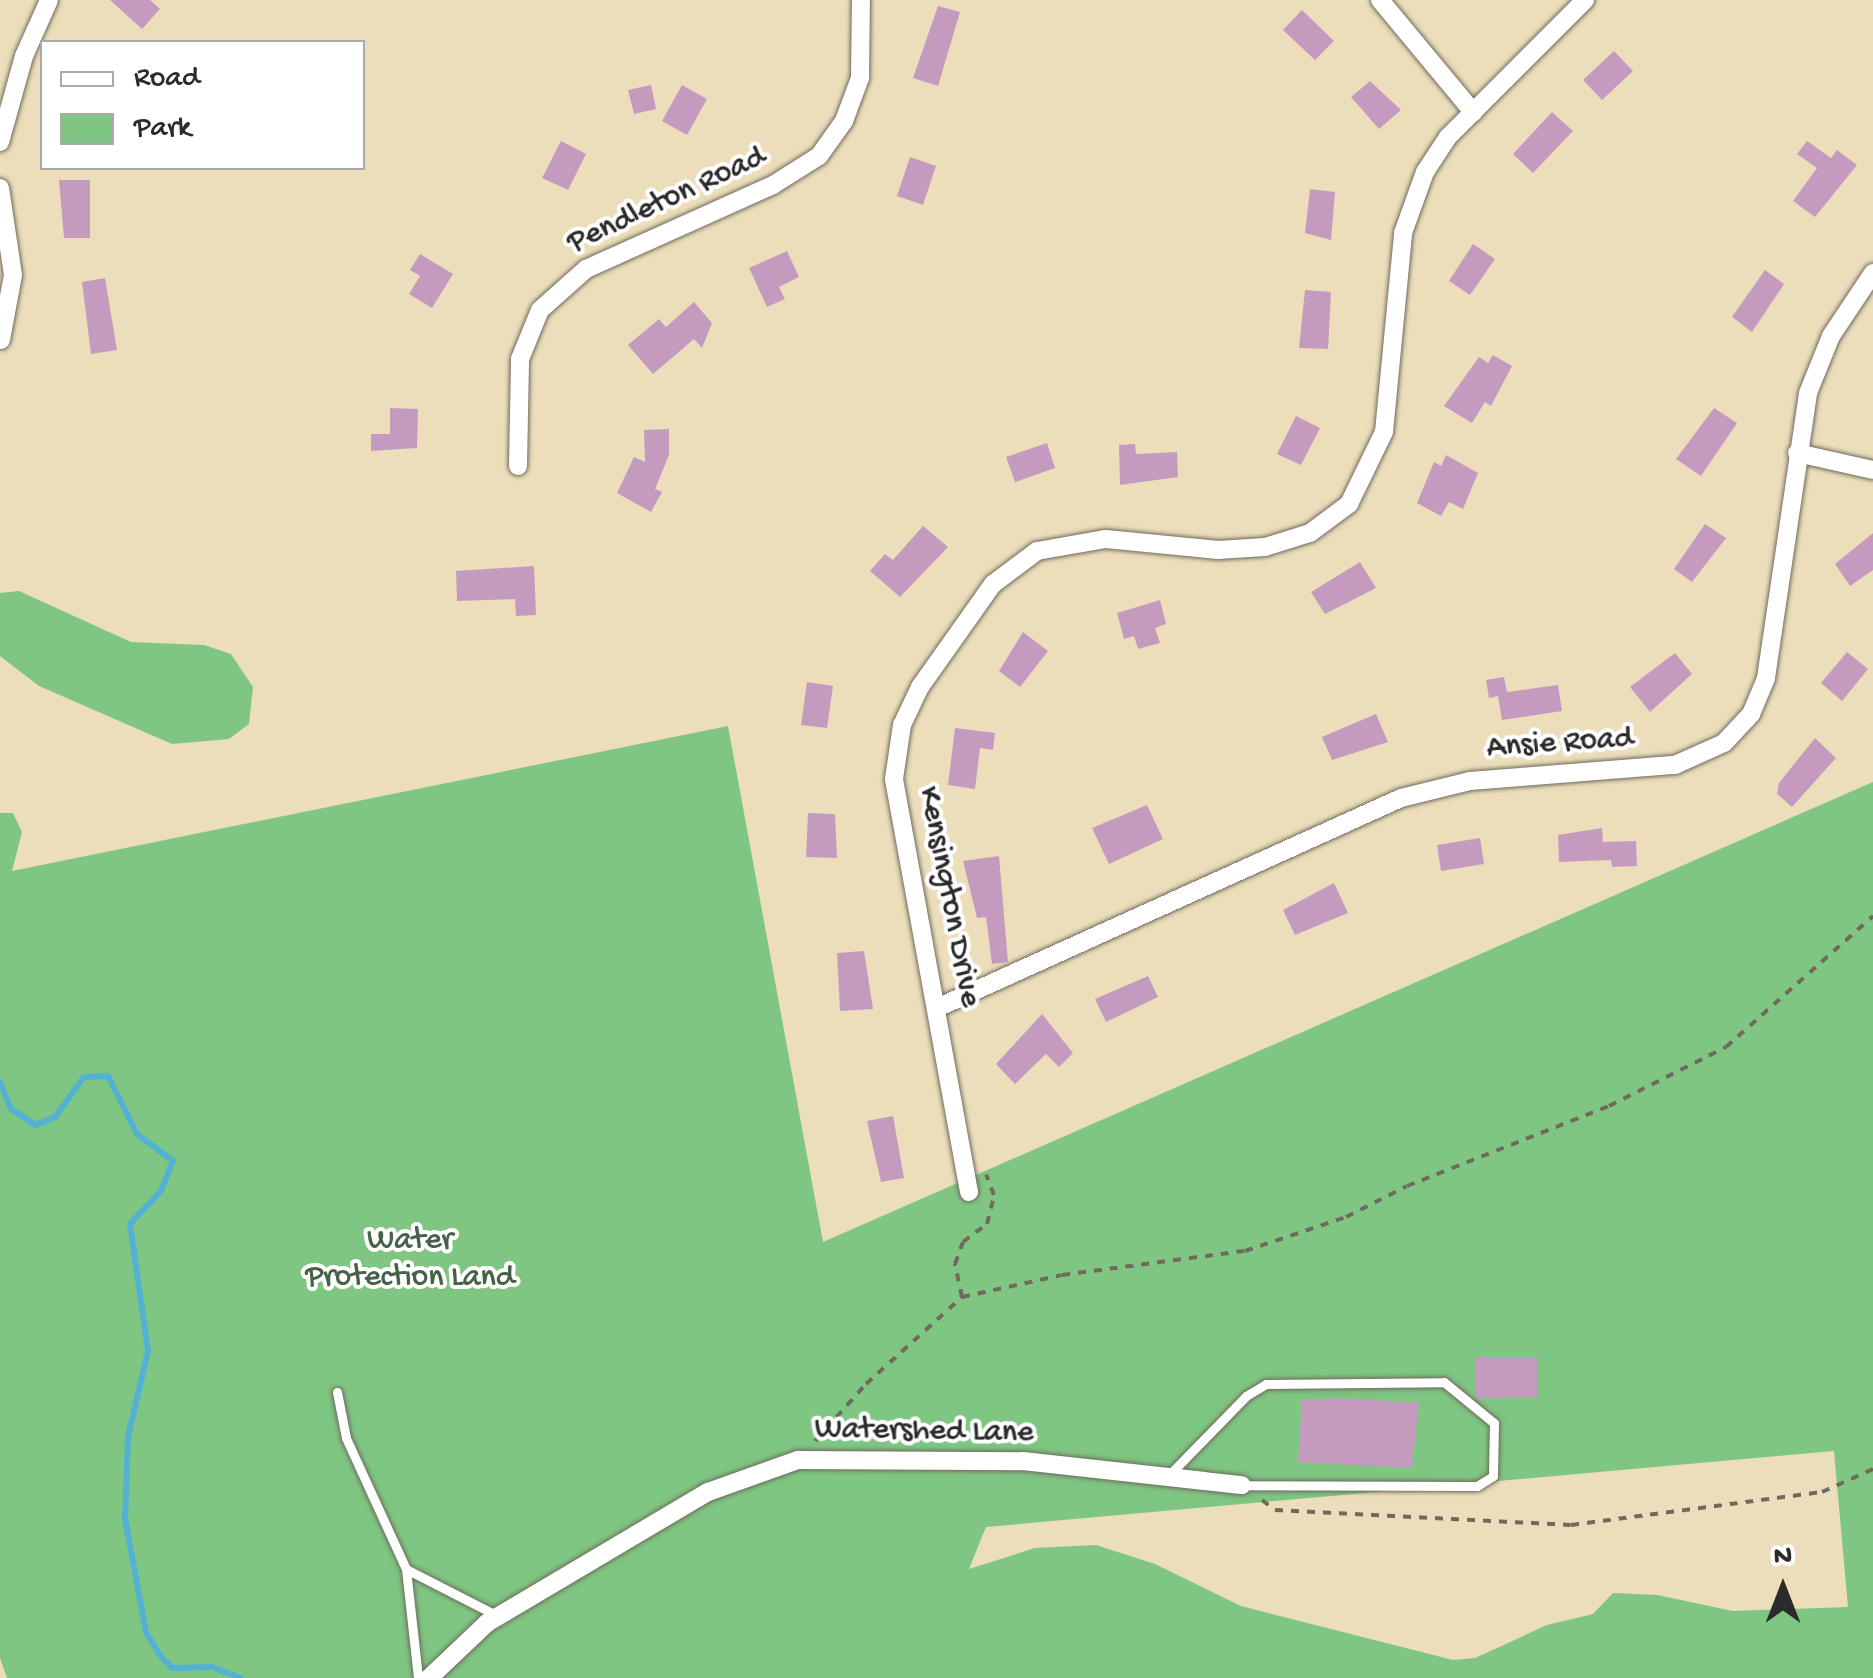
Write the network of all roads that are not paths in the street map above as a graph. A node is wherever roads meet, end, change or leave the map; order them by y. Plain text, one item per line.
1 (50, 0) edge
2 (860, 0) edge
3 (1380, 0) edge
4 (1585, 0) edge
5 (1473, 112) junction
6 (0, 142) edge
7 (0, 188) edge
8 (1873, 274) edge
9 (1, 340) edge
10 (1797, 453) junction
11 (518, 466) dead end
12 (1873, 470) edge
13 (940, 1006) junction
14 (969, 1192) dead end
15 (337, 1392) dead end
16 (1168, 1476) junction
17 (1242, 1485) joint
18 (406, 1569) junction
19 (498, 1616) junction
20 (418, 1678) edge
21 (429, 1678) edge

1 - 6 street
2 - 11 street, Pendleton Road
3 - 5 street
4 - 5 street, Kensington Drive
5 - 13 street, Kensington Drive
7 - 9 street
8 - 10 street, Ansie Road
10 - 12 street
10 - 13 street, Ansie Road
13 - 14 street, Kensington Drive
15 - 18 lane
16 - 17 street, Watershed Lane
16 - 17 lane
16 - 19 street, Watershed Lane
18 - 19 lane
18 - 20 lane
19 - 21 street, Watershed Lane

